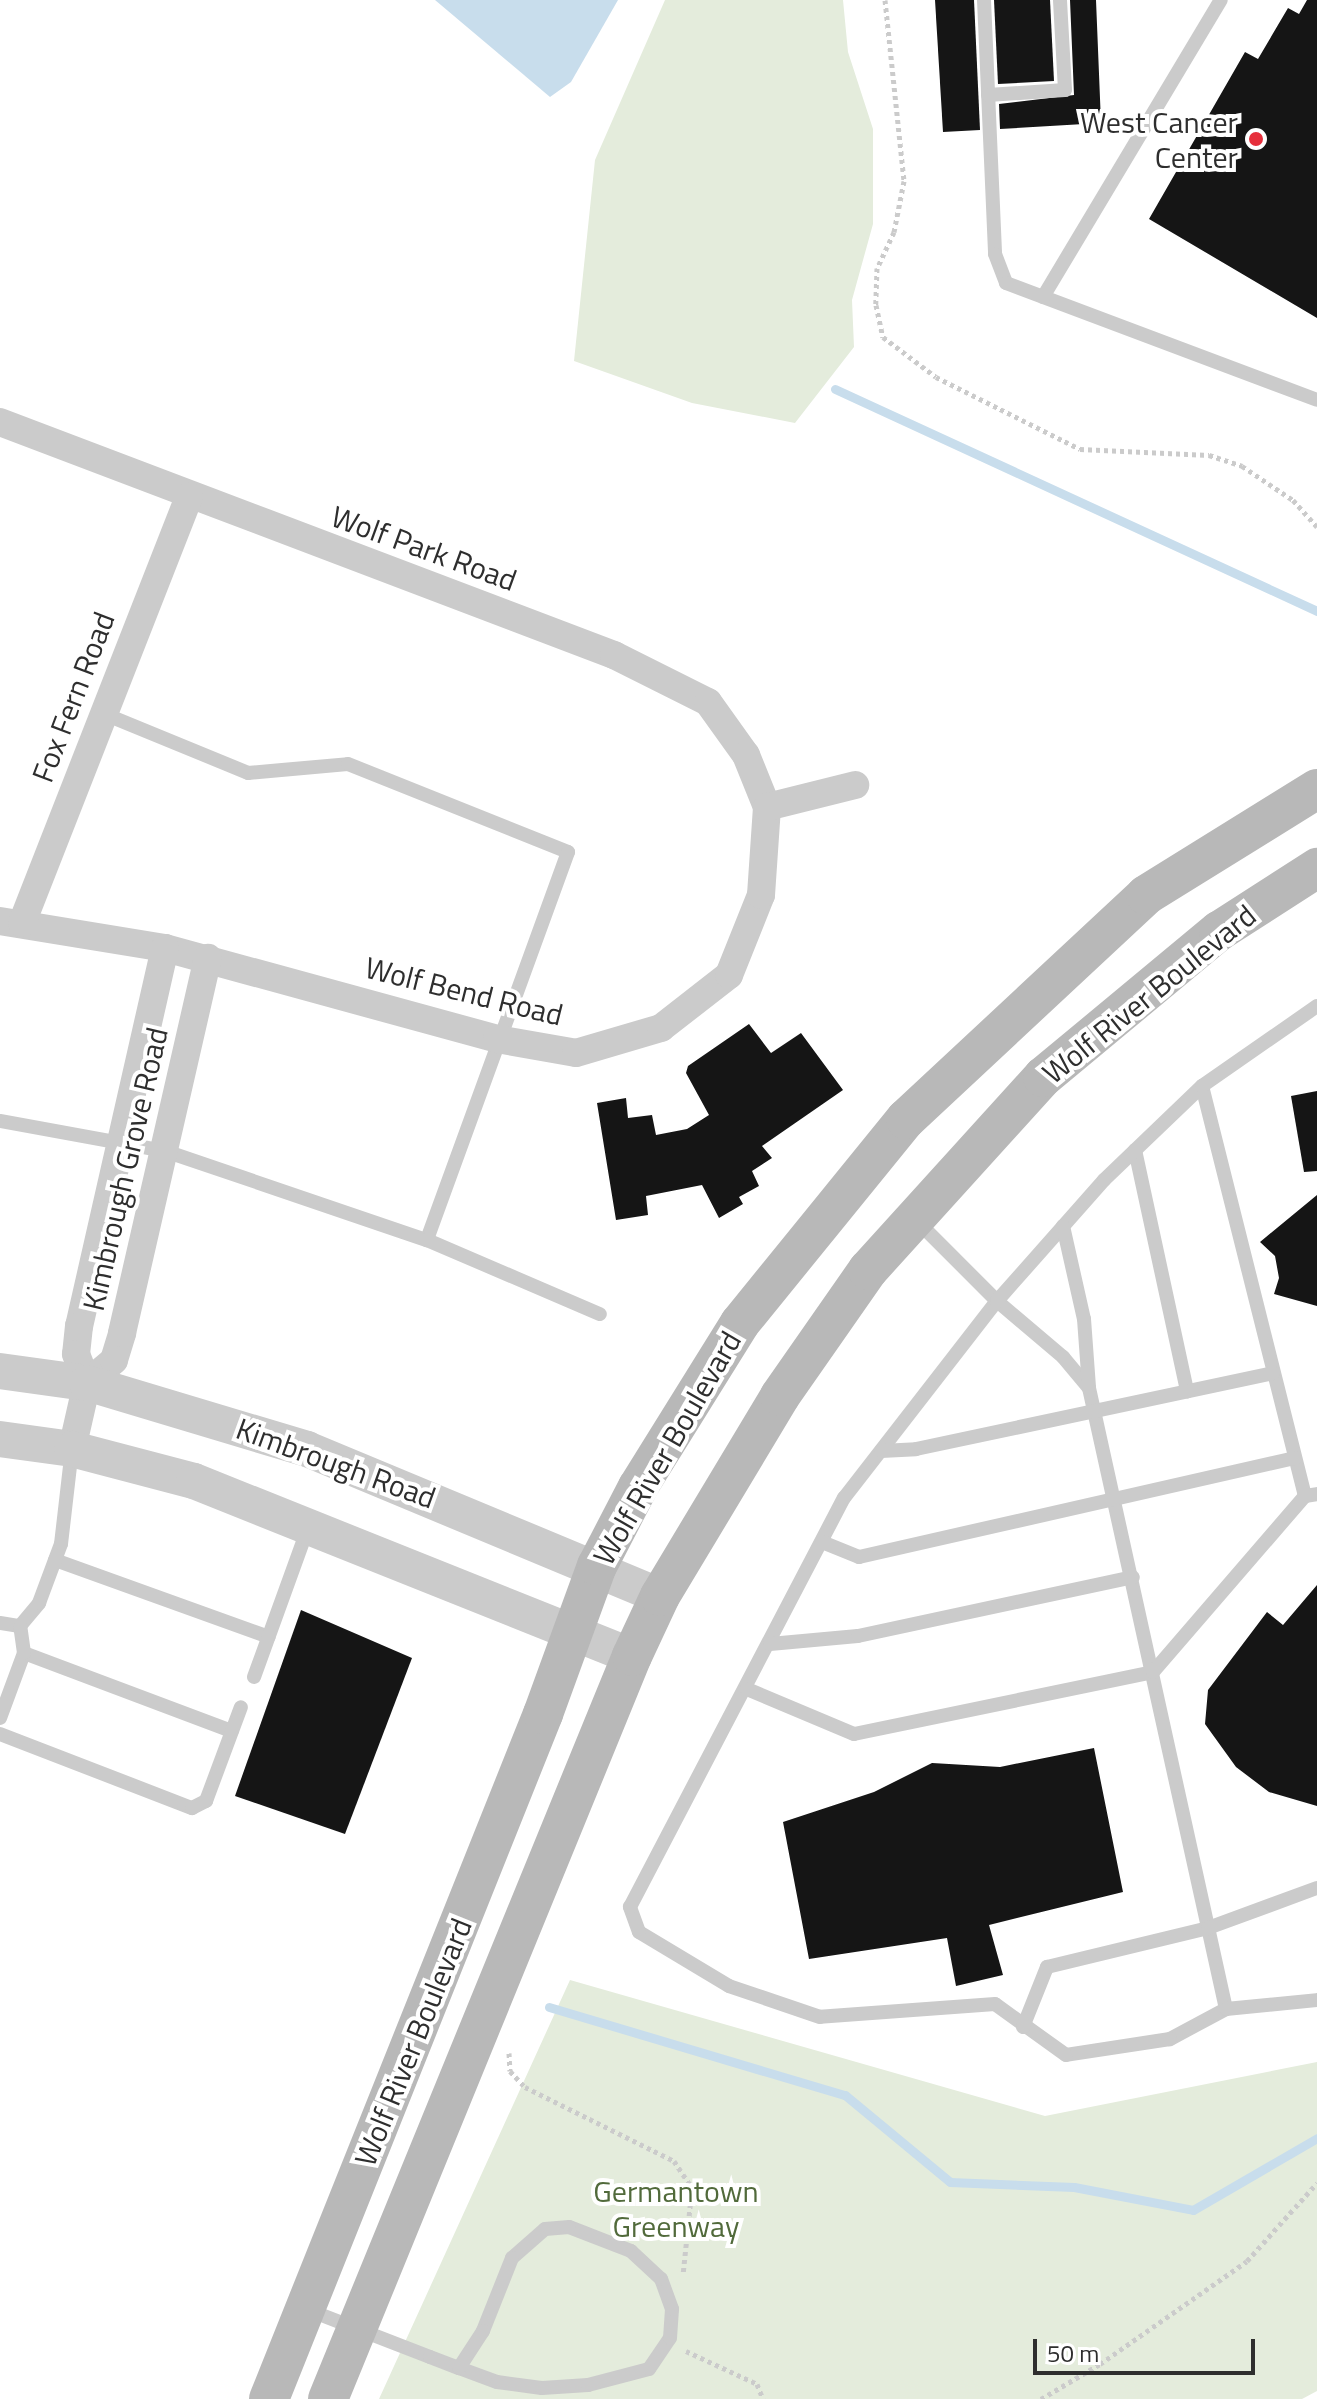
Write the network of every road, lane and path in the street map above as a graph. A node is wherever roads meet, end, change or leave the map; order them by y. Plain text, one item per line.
1 (885, 0) edge
2 (984, 0) edge
3 (1060, 0) edge
4 (1221, 0) edge
5 (988, 95) junction
6 (1043, 297) junction
7 (1317, 400) edge
8 (1, 427) edge
9 (189, 497) junction
10 (1317, 527) edge
11 (102, 713) junction
12 (855, 785) dead end
13 (1317, 789) edge
14 (767, 807) junction
15 (1317, 868) edge
16 (11, 922) edge
17 (165, 948) junction
18 (208, 958) junction
19 (1317, 1006) edge
20 (497, 1039) junction
21 (1202, 1086) junction
22 (0, 1121) edge
23 (122, 1141) junction
24 (1135, 1150) junction
25 (165, 1151) junction
26 (914, 1219) junction
27 (1063, 1226) junction
28 (427, 1240) junction
29 (997, 1301) junction
30 (600, 1314) dead end
31 (0, 1371) edge
32 (1273, 1373) junction
33 (87, 1383) junction
34 (1089, 1388) junction
35 (1187, 1391) junction
36 (1094, 1410) junction
37 (0, 1439) edge
38 (72, 1449) junction
39 (881, 1451) junction
40 (1295, 1458) junction
41 (1311, 1495) edge
42 (1116, 1500) junction
43 (308, 1528) junction
44 (822, 1542) junction
45 (55, 1560) junction
46 (597, 1566) junction
47 (1133, 1577) junction
48 (660, 1596) junction
49 (0, 1623) edge
50 (20, 1626) junction
51 (570, 1632) junction
52 (269, 1637) junction
53 (770, 1644) junction
54 (24, 1653) junction
55 (632, 1656) junction
56 (1153, 1672) junction
57 (254, 1677) dead end
58 (747, 1689) junction
59 (241, 1707) dead end
60 (0, 1718) edge
61 (232, 1731) junction
62 (0, 1734) edge
63 (1317, 1888) edge
64 (1208, 1928) junction
65 (1317, 2000) edge
66 (1226, 2009) junction
67 (1023, 2027) junction
68 (509, 2051) dead end
69 (1317, 2183) edge
70 (682, 2282) dead end
71 (306, 2309) junction
72 (357, 2327) junction
73 (676, 2345) dead end
74 (459, 2368) junction
75 (269, 2399) edge
76 (328, 2399) edge
77 (763, 2399) edge
78 (1041, 2399) edge

1 - 10 path
2 - 5 lane
3 - 5 lane
4 - 6 lane
5 - 6 lane
6 - 7 lane
8 - 9 street, Wolf Park Road
9 - 11 street, Fox Fern Road
9 - 14 street, Wolf Park Road
11 - 16 street, Fox Fern Road
11 - 20 lane
12 - 14 street
13 - 46 main road, Wolf River Boulevard
14 - 20 street, Wolf Bend Road
15 - 26 main road, Wolf River Boulevard
16 - 17 street, Wolf Bend Road
17 - 18 street, Wolf Bend Road
17 - 23 street, Kimbrough Grove Road
18 - 20 street, Wolf Bend Road
18 - 25 street, Kimbrough Grove Road
19 - 21 lane
20 - 28 lane
21 - 24 lane
21 - 32 lane
22 - 23 lane
23 - 25 lane
23 - 33 street, Kimbrough Grove Road
24 - 27 lane
24 - 35 lane
25 - 28 lane
25 - 33 street, Kimbrough Grove Road
26 - 29 lane
26 - 48 main road, Wolf River Boulevard
27 - 29 lane
27 - 34 lane
28 - 30 lane
29 - 34 lane
29 - 39 lane
31 - 33 street, Kimbrough Road
32 - 35 lane
32 - 40 lane
33 - 38 street, Kimbrough Grove Road
33 - 46 street, Kimbrough Road
34 - 36 lane
35 - 36 lane
36 - 39 lane
36 - 42 lane
37 - 38 street
38 - 43 street
38 - 45 lane
39 - 44 lane
40 - 41 lane
40 - 42 lane
41 - 56 lane
42 - 44 lane
42 - 47 lane
43 - 51 street
43 - 52 lane
44 - 53 lane
45 - 50 lane
45 - 52 lane
46 - 48 street, Kimbrough Road
46 - 51 main road, Wolf River Boulevard
47 - 53 lane
47 - 56 lane
48 - 55 main road, Wolf River Boulevard
49 - 50 lane
50 - 54 lane
51 - 55 street
51 - 71 main road, Wolf River Boulevard
52 - 57 lane
53 - 58 lane
54 - 60 lane
54 - 61 lane
55 - 72 main road, Wolf River Boulevard
56 - 58 lane
56 - 64 lane
58 - 67 lane
59 - 61 lane
61 - 62 lane
63 - 64 lane
64 - 66 lane
64 - 67 lane
65 - 66 lane
66 - 67 lane
68 - 70 path
69 - 78 path
71 - 72 lane
71 - 75 main road, Wolf River Boulevard
72 - 74 lane
72 - 76 main road, Wolf River Boulevard
73 - 77 path
74 - 74 lane

